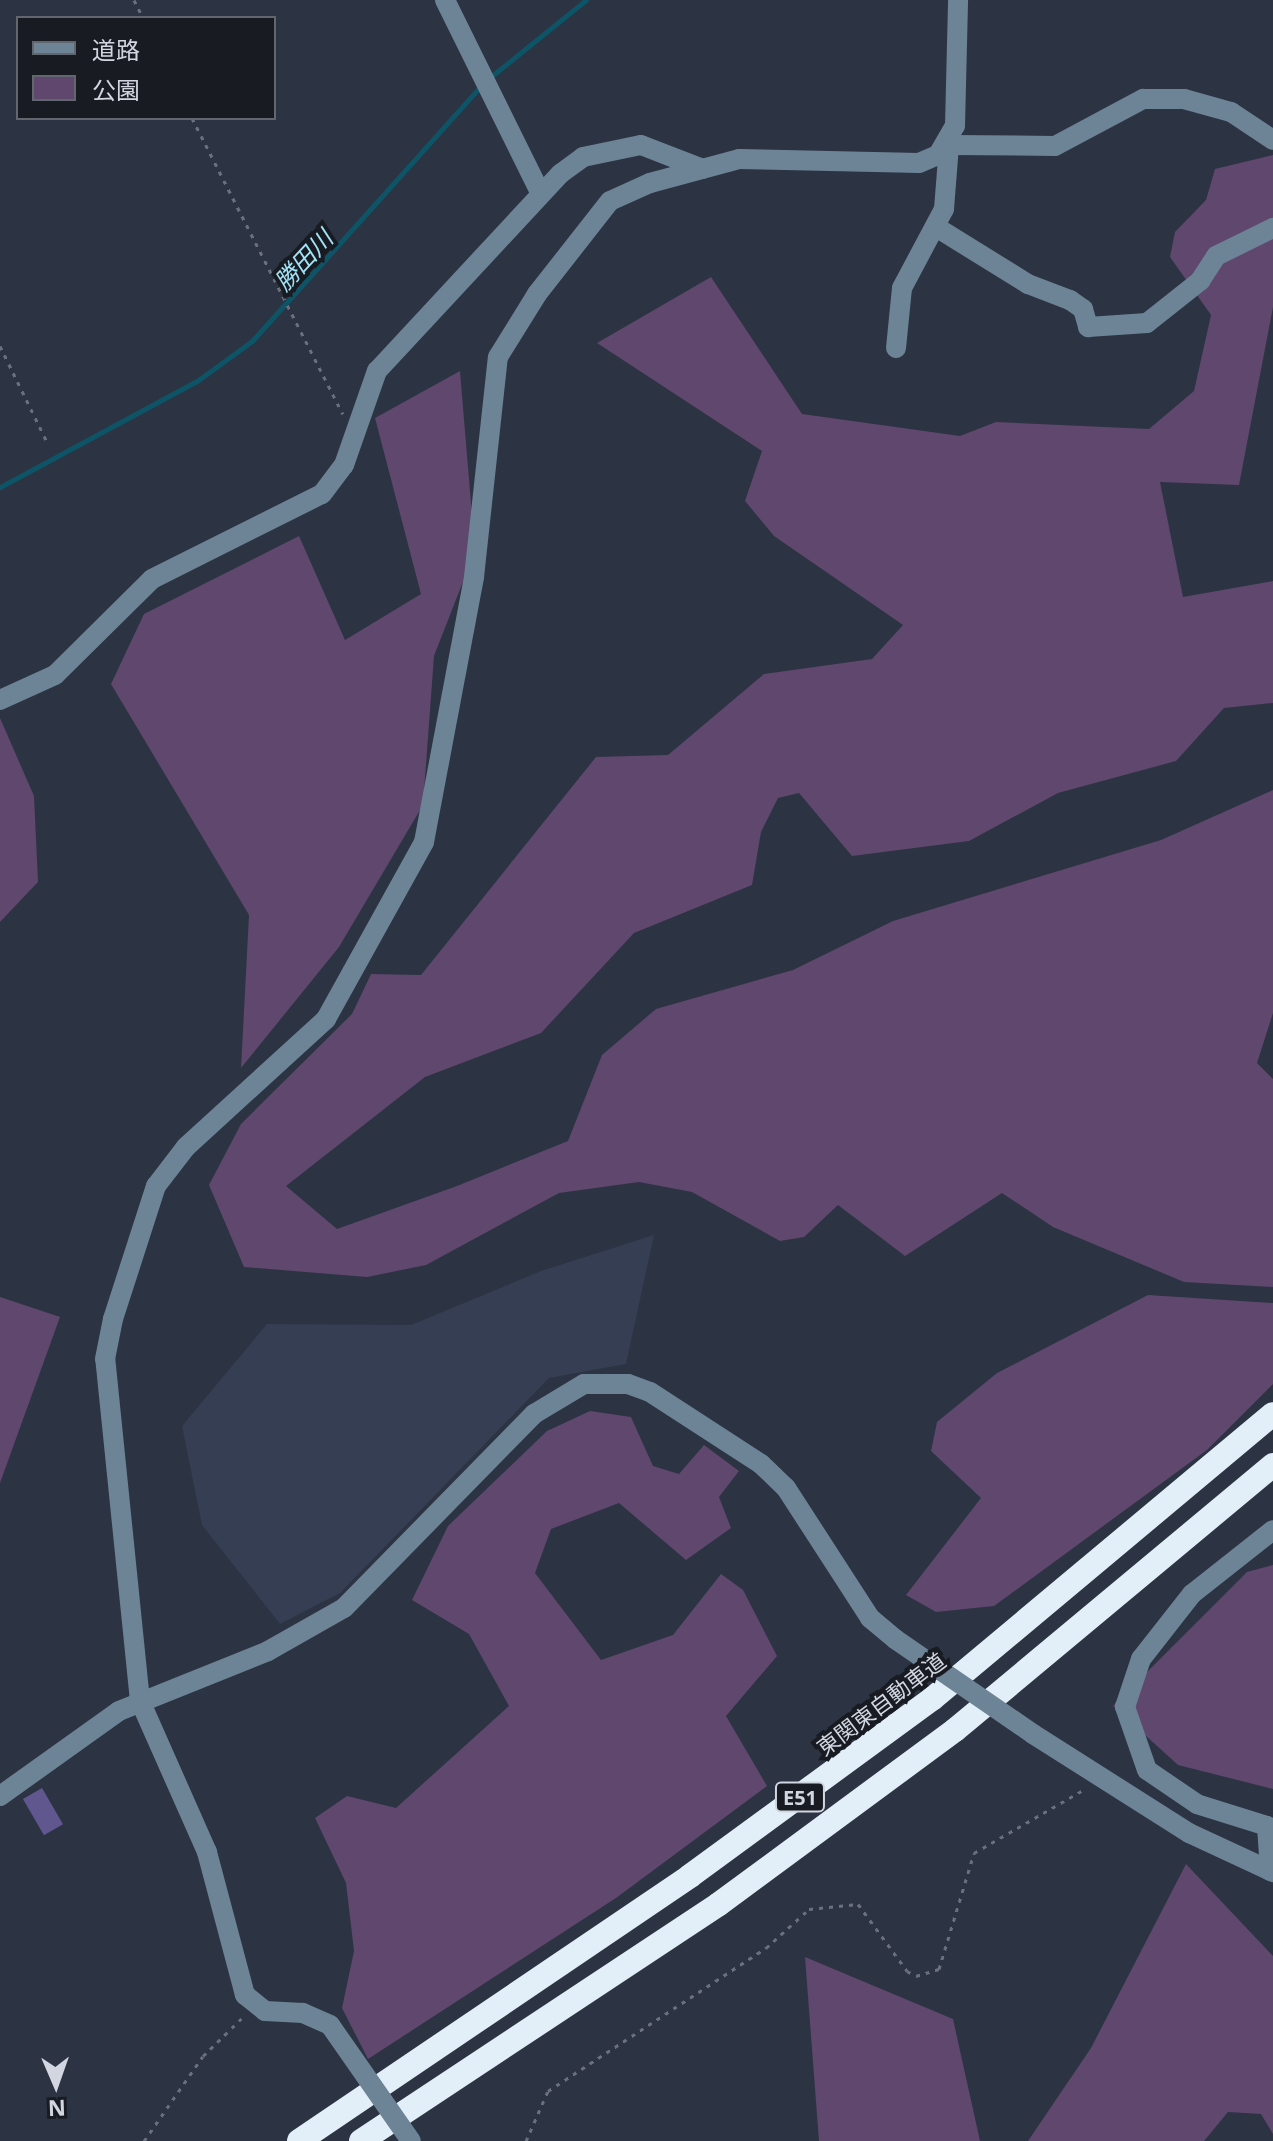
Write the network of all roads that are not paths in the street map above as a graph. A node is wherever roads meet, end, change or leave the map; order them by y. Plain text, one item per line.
1 (445, 0) edge
2 (958, 0) edge
3 (1273, 140) edge
4 (949, 145) junction
5 (703, 169) junction
6 (541, 194) junction
7 (936, 227) junction
8 (1273, 228) edge
9 (896, 348) dead end
10 (0, 700) edge
11 (1273, 1414) edge
12 (1273, 1465) edge
13 (1273, 1530) edge
14 (140, 1701) junction
15 (0, 1796) edge
16 (1272, 1872) edge
17 (299, 2141) edge
18 (361, 2141) edge
19 (411, 2141) edge

1 - 6 street
2 - 4 street
3 - 4 street
4 - 5 street
4 - 7 street
5 - 6 street
5 - 14 street
6 - 10 street
7 - 8 street
7 - 9 street
11 - 17 highway, 東関東自動車道 / E51
12 - 18 highway, E51
13 - 16 street
14 - 15 street
14 - 16 street, bridge
14 - 19 street, bridge

